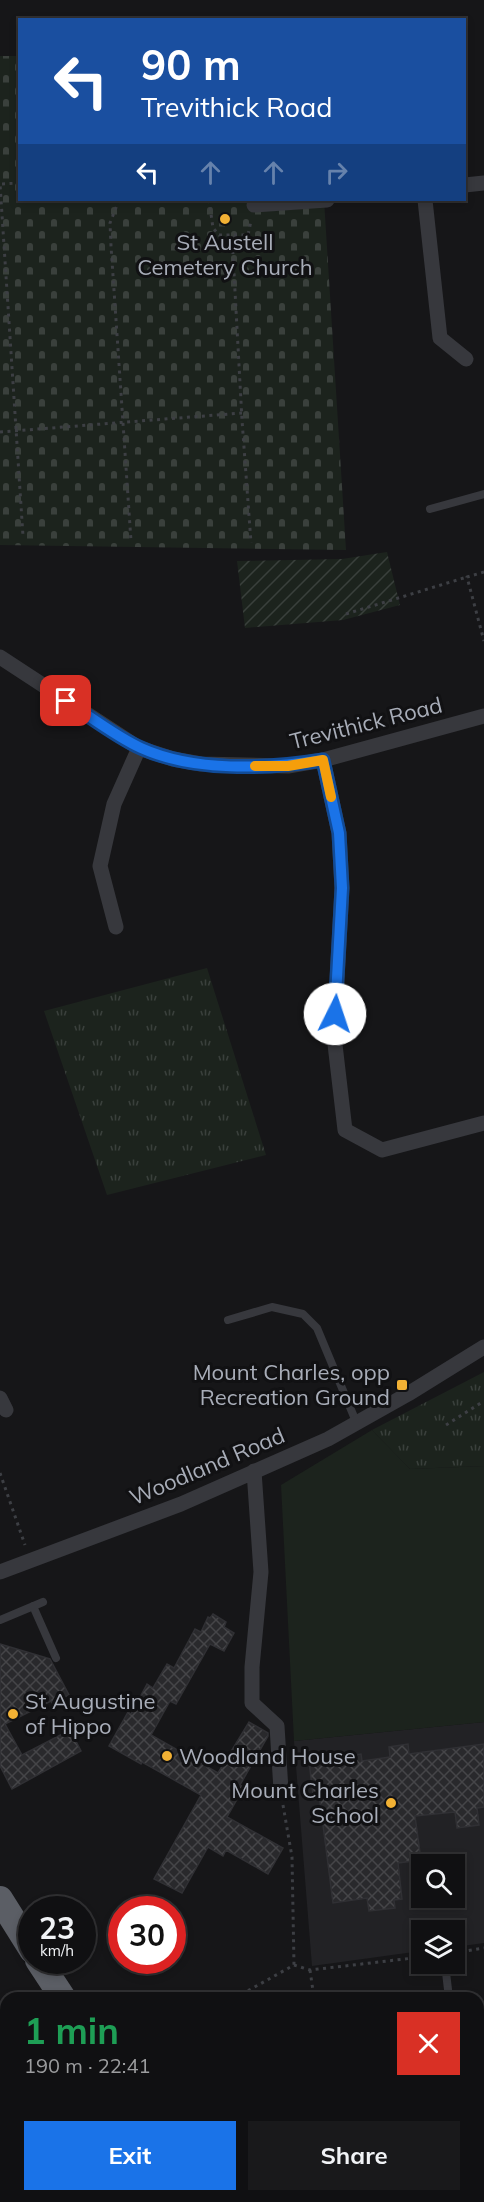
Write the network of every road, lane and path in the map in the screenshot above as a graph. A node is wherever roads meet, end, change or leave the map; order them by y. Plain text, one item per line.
1 (18, 183) edge
2 (484, 183) edge
3 (0, 184) edge
4 (466, 185) edge
5 (119, 201) edge
6 (208, 201) edge
7 (312, 201) edge
8 (425, 201) edge
9 (254, 205) joint
10 (232, 236) junction
11 (466, 358) dead end
12 (242, 413) junction
13 (122, 422) junction
14 (15, 431) junction
15 (0, 432) edge
16 (484, 494) edge
17 (430, 509) dead end
18 (24, 536) dead end
19 (130, 542) dead end
20 (251, 543) dead end
21 (484, 572) edge
22 (466, 577) junction
23 (346, 614) dead end
24 (484, 641) edge
25 (0, 657) edge
26 (484, 716) edge
27 (139, 748) junction
28 (323, 760) junction
29 (116, 927) dead end
30 (484, 1123) edge
31 (228, 1320) dead end
32 (484, 1347) edge
33 (484, 1401) edge
34 (357, 1424) junction
35 (446, 1425) dead end
36 (254, 1472) junction
37 (0, 1473) edge
38 (30, 1561) junction
39 (0, 1572) edge
40 (43, 1602) dead end
41 (33, 1606) junction
42 (0, 1620) edge
43 (56, 1658) dead end
44 (281, 1790) joint
45 (0, 1899) edge
46 (16, 1927) junction
47 (18, 1930) edge
48 (18, 1931) edge
49 (484, 1948) edge
50 (465, 1951) edge
51 (411, 1958) edge
52 (294, 1965) junction
53 (310, 1970) junction
54 (39, 1974) edge
55 (47, 1974) edge
56 (446, 1974) edge
57 (47, 1992) edge
58 (59, 1992) edge
59 (246, 1992) edge
60 (313, 1992) edge
61 (448, 1992) edge

1 - 3 path
2 - 4 street
3 - 14 path
5 - 13 path
6 - 10 path
7 - 9 street
8 - 11 street
9 - 10 path
10 - 12 path
12 - 13 path
12 - 20 path
13 - 14 path
13 - 19 path
14 - 15 path
14 - 18 path
16 - 17 lane
21 - 22 path
22 - 23 path
22 - 24 path
25 - 27 street, Trevithick Road
26 - 28 street, Trevithick Road
27 - 28 street, Trevithick Road
27 - 29 street
28 - 30 street
31 - 34 lane
32 - 34 street, Woodland Road
33 - 35 path
34 - 36 street, Woodland Road
36 - 38 street, Woodland Road
36 - 44 street
37 - 38 path
38 - 39 street, Woodland Road
40 - 41 lane
41 - 42 lane
41 - 43 lane
44 - 52 path
45 - 46 highway
46 - 47 highway
46 - 48 highway
49 - 50 path
51 - 53 path
52 - 53 path
52 - 59 path
53 - 60 path
54 - 57 highway
55 - 58 highway
56 - 61 lane

